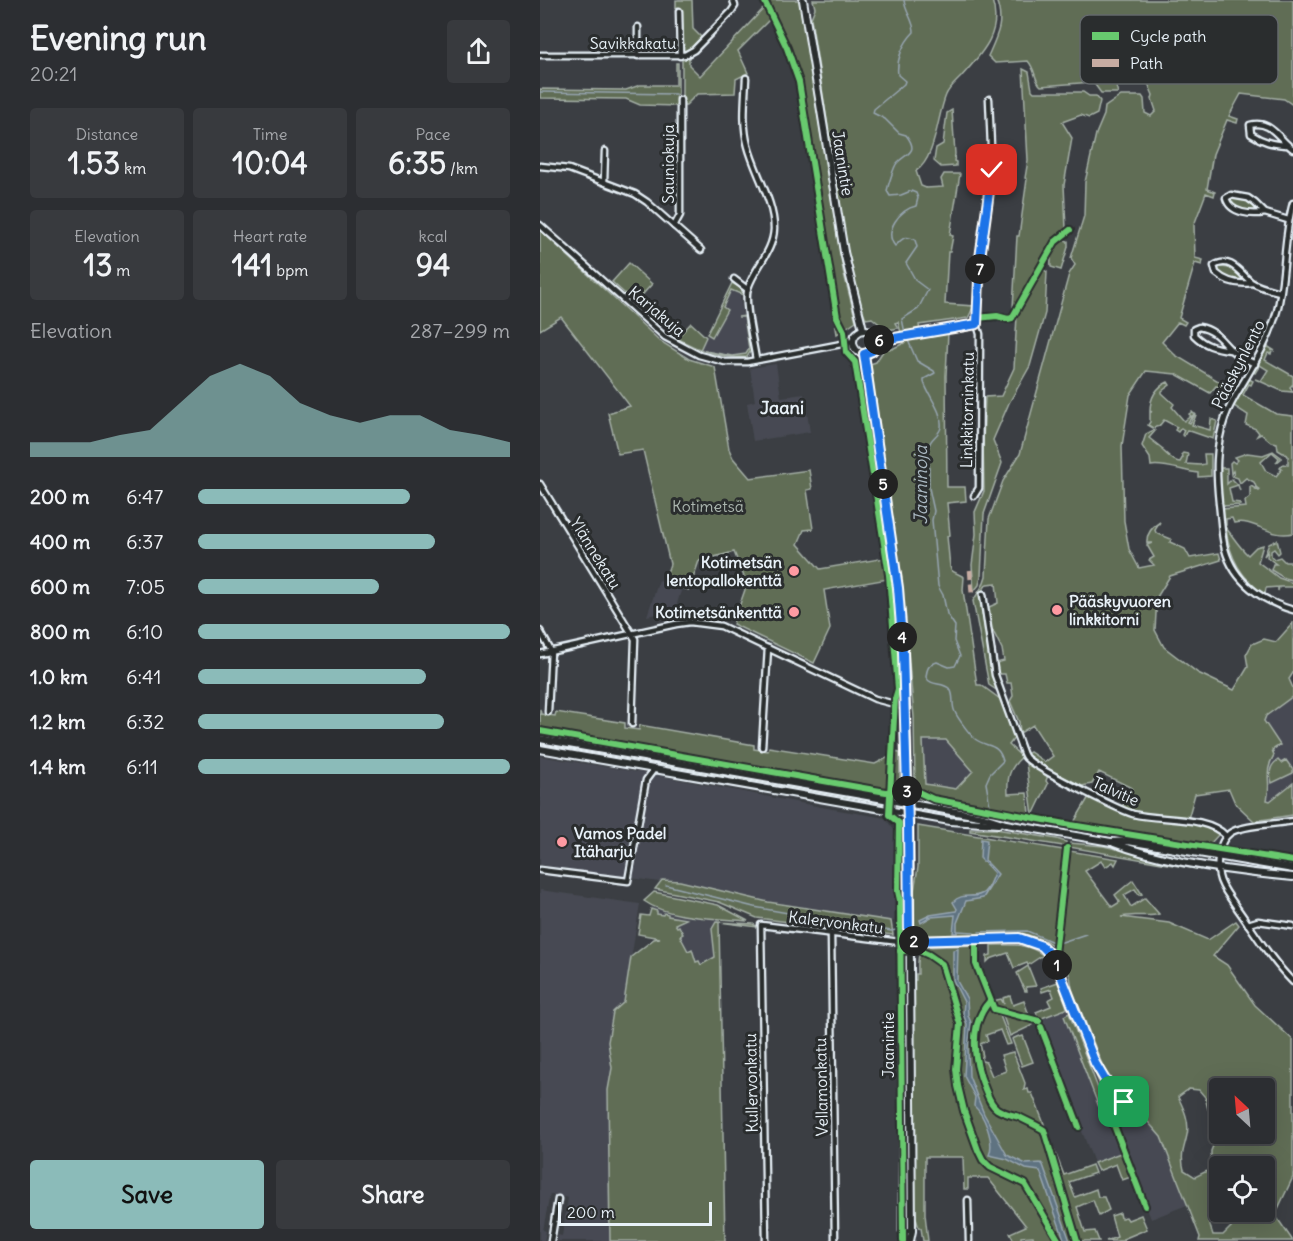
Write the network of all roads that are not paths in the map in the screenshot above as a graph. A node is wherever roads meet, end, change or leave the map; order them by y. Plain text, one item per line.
1 (733, 0) edge
2 (803, 0) edge
3 (679, 11) dead end
4 (638, 27) dead end
5 (540, 55) edge
6 (638, 56) junction
7 (680, 56) junction
8 (746, 78) dead end
9 (989, 99) dead end
10 (680, 100) dead end
11 (1286, 145) junction
12 (1293, 149) edge
13 (605, 151) dead end
14 (540, 166) edge
15 (604, 183) junction
16 (1293, 203) edge
17 (1265, 213) junction
18 (1288, 220) junction
19 (540, 225) edge
20 (674, 226) junction
21 (701, 250) dead end
22 (734, 279) dead end
23 (1252, 283) junction
24 (747, 289) junction
25 (1280, 292) junction
26 (977, 324) junction
27 (863, 329) junction
28 (877, 341) junction
29 (852, 342) junction
30 (1230, 350) junction
31 (864, 354) junction
32 (756, 360) junction
33 (1255, 364) junction
34 (540, 484) edge
35 (974, 496) dead end
36 (983, 594) dead end
37 (1293, 610) edge
38 (540, 631) edge
39 (632, 634) junction
40 (768, 648) junction
41 (550, 651) junction
42 (540, 654) edge
43 (906, 707) junction
44 (548, 712) dead end
45 (632, 724) dead end
46 (540, 739) edge
47 (762, 747) dead end
48 (540, 749) edge
49 (638, 765) junction
50 (655, 768) junction
51 (646, 780) junction
52 (908, 803) junction
53 (908, 814) junction
54 (1293, 821) edge
55 (1006, 824) junction
56 (1226, 836) junction
57 (1111, 842) junction
58 (1219, 857) junction
59 (1218, 867) junction
60 (1293, 868) edge
61 (540, 870) edge
62 (1293, 877) edge
63 (1248, 924) junction
64 (761, 925) joint
65 (1293, 926) edge
66 (831, 933) junction
67 (909, 941) junction
68 (901, 964) dead end
69 (1293, 982) edge
70 (901, 984) junction
71 (909, 984) junction
72 (902, 1113) junction
73 (910, 1113) junction
74 (1129, 1121) dead end
75 (558, 1199) dead end
76 (968, 1200) dead end
77 (912, 1231) junction
78 (551, 1241) edge
79 (766, 1241) edge
80 (835, 1241) edge
81 (910, 1241) edge
82 (915, 1241) edge
83 (969, 1241) edge

1 - 7 street, Savikkakatu
2 - 27 main road, Jaanintie
3 - 7 street
4 - 6 street
5 - 6 street, Savikkakatu
6 - 7 street, Savikkakatu
8 - 24 street
9 - 26 street, Linkkitorninkatu
10 - 20 street, Sauniokuja
11 - 11 street
11 - 12 street
13 - 15 street
14 - 15 street
15 - 20 street
16 - 18 street, Pääskynlento
17 - 17 street
17 - 18 street
18 - 25 street, Pääskynlento
19 - 32 street, Karjakuja
20 - 21 street
22 - 24 street
23 - 23 street
23 - 25 street
24 - 32 street
25 - 33 street, Pääskynlento
26 - 28 street
26 - 35 street, Linkkitorninkatu
27 - 28 main road
27 - 29 main road
28 - 31 main road
29 - 31 main road
29 - 32 street, Karjakuja
30 - 30 street
30 - 33 street
31 - 43 main road, Jaanintie
33 - 37 street, Pääskynlento
34 - 39 street, Ylännekatu
36 - 56 street, Talvitie
38 - 41 street
39 - 40 street
39 - 41 street
39 - 45 street
40 - 43 street
40 - 47 street
41 - 42 street
41 - 44 street
43 - 52 main road, Jaanintie
46 - 52 main road
48 - 49 main road
49 - 50 main road
49 - 51 street
50 - 51 street
50 - 53 main road
51 - 61 street
52 - 53 main road, Jaanintie
52 - 55 main road
53 - 55 main road
53 - 67 main road, Jaanintie
54 - 56 street
55 - 57 main road
56 - 58 street
57 - 58 main road
57 - 59 main road
58 - 59 street
58 - 60 main road
59 - 62 main road
59 - 63 street
63 - 65 street
63 - 69 street
64 - 66 street, Kalervonkatu
64 - 79 street, Kullervonkatu
66 - 67 street, Kalervonkatu
66 - 80 street, Vellamonkatu
67 - 71 main road, Jaanintie
67 - 74 street, Kalervonkatu
68 - 70 street, Jaanintie
70 - 71 street
70 - 72 street, Jaanintie
71 - 73 main road, Jaanintie
72 - 73 street
72 - 77 street, Jaanintie
73 - 77 main road, Jaanintie
75 - 78 street
76 - 83 street
77 - 81 main road, Jaanintie
77 - 82 main road, Jaanintie

